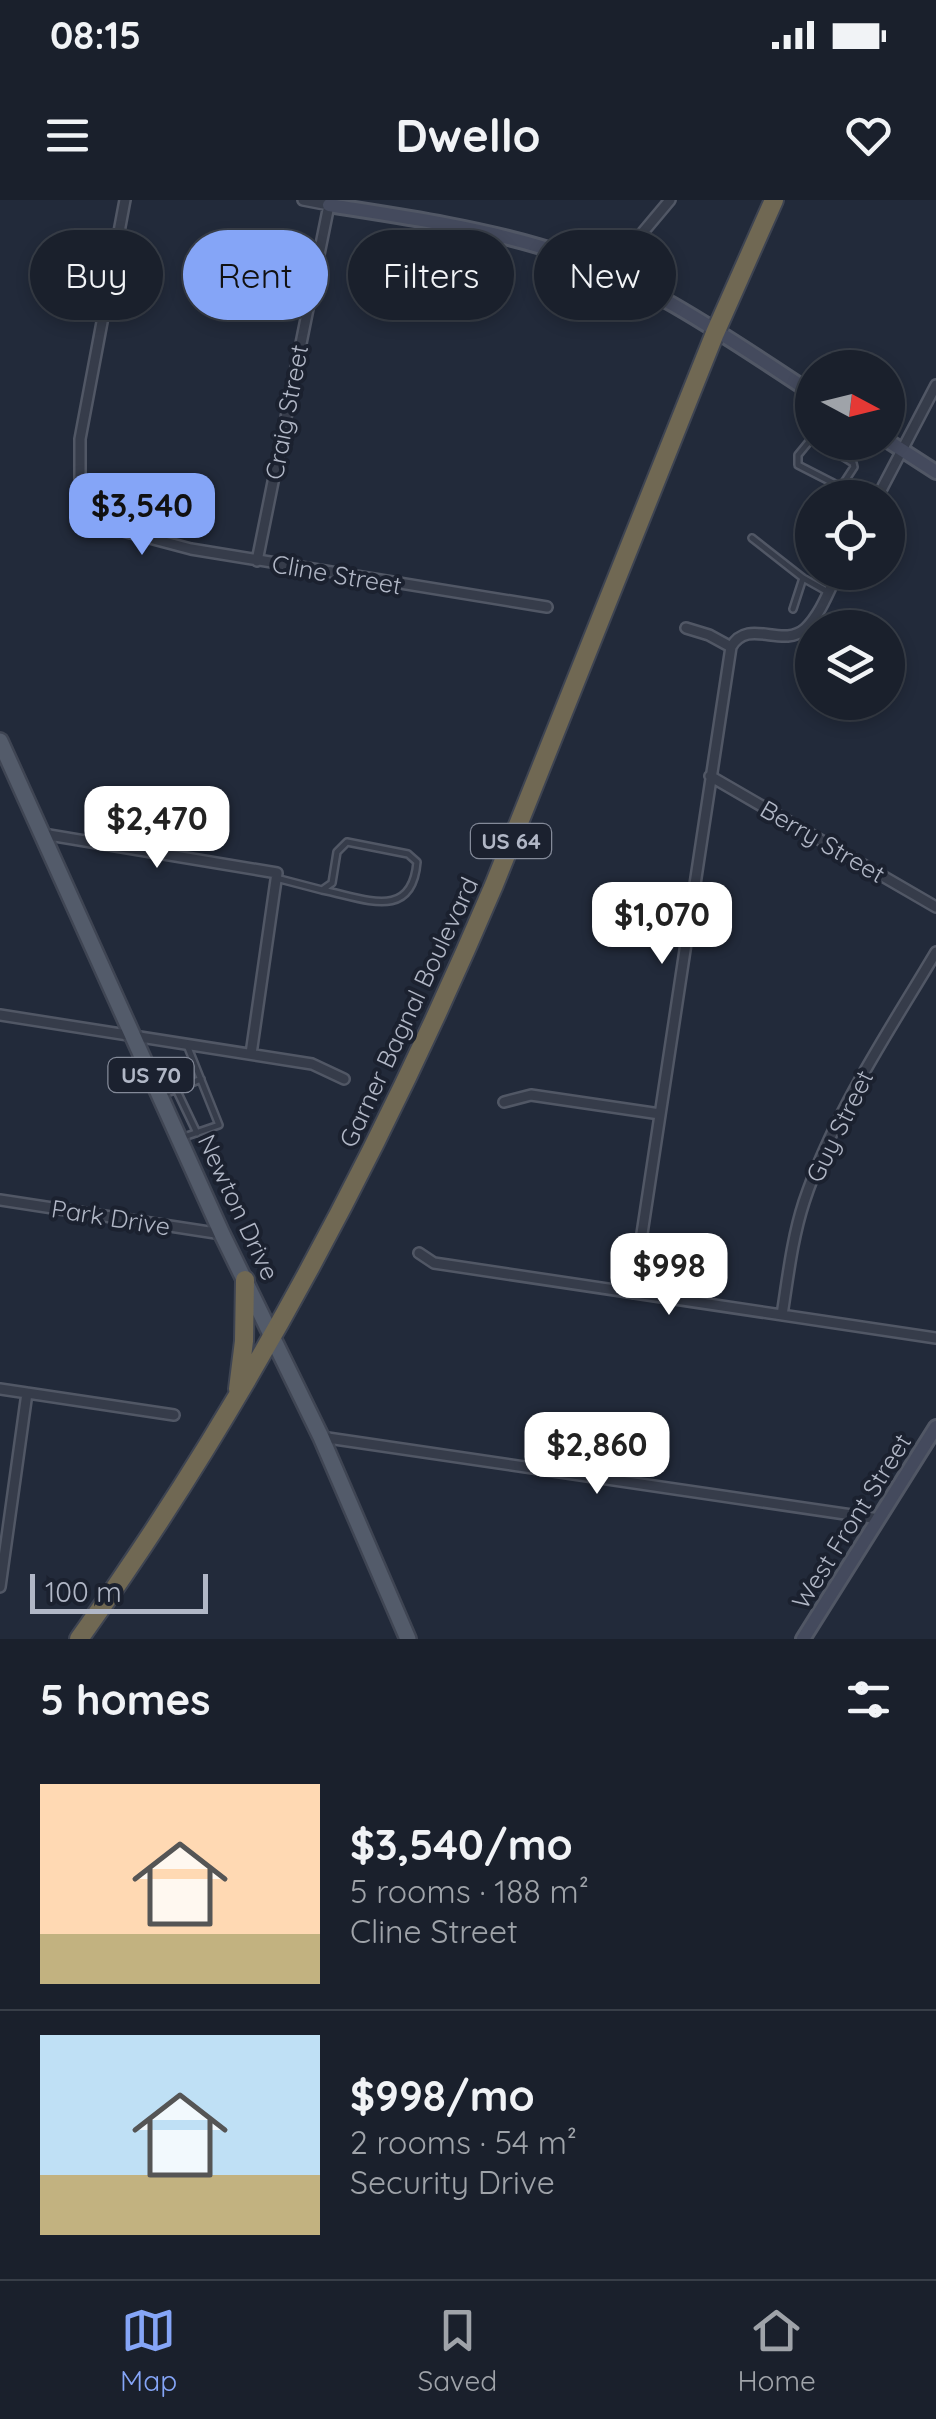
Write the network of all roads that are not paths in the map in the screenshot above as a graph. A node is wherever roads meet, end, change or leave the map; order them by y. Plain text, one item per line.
1 (125, 200) edge
2 (303, 200) edge
3 (670, 200) edge
4 (774, 200) edge
5 (328, 205) junction
6 (646, 230) edge
7 (534, 245) edge
8 (676, 307) edge
9 (715, 333) junction
10 (795, 382) edge
11 (936, 384) edge
12 (905, 444) edge
13 (905, 452) edge
14 (798, 460) edge
15 (850, 460) edge
16 (936, 472) edge
17 (752, 538) dead end
18 (257, 561) junction
19 (795, 572) edge
20 (799, 590) edge
21 (824, 590) edge
22 (828, 592) joint
23 (547, 607) dead end
24 (793, 609) dead end
25 (686, 628) dead end
26 (731, 647) junction
27 (0, 741) edge
28 (710, 776) junction
29 (43, 834) junction
30 (276, 876) junction
31 (322, 890) junction
32 (936, 907) edge
33 (936, 952) edge
34 (0, 1015) edge
35 (134, 1037) junction
36 (187, 1045) junction
37 (251, 1054) junction
38 (201, 1079) junction
39 (344, 1079) dead end
40 (176, 1089) junction
41 (160, 1096) junction
42 (504, 1102) dead end
43 (660, 1114) junction
44 (198, 1133) junction
45 (180, 1139) junction
46 (0, 1200) edge
47 (222, 1234) junction
48 (419, 1254) dead end
49 (245, 1280) junction
50 (634, 1293) junction
51 (782, 1315) junction
52 (273, 1338) junction
53 (936, 1338) edge
54 (0, 1389) edge
55 (27, 1393) junction
56 (236, 1398) junction
57 (174, 1415) dead end
58 (936, 1428) edge
59 (321, 1437) junction
60 (879, 1519) junction
61 (1, 1575) edge
62 (0, 1587) edge
63 (80, 1639) edge
64 (408, 1639) edge
65 (804, 1639) edge

1 - 18 street, Cline Street
2 - 5 street
3 - 6 street
4 - 9 highway, Garner Bagnal Boulevard / US 64
5 - 7 street
5 - 18 street, Craig Street
8 - 9 street
9 - 10 street
9 - 52 highway, Garner Bagnal Boulevard / US 64
11 - 12 street
13 - 16 street
14 - 15 lane
17 - 19 lane
18 - 23 street, Cline Street
20 - 24 lane
21 - 22 lane
22 - 26 street
25 - 26 street
26 - 28 street
27 - 29 main road, Newton Drive / US 70
28 - 32 street, Berry Street
28 - 43 street
29 - 30 street
29 - 35 main road, Newton Drive / US 70
30 - 31 lane
30 - 37 street
31 - 31 lane
33 - 51 street, Guy Street
34 - 35 street
35 - 36 street
35 - 41 main road, Newton Drive / US 70
36 - 37 street
36 - 38 lane
37 - 39 street
38 - 40 lane
38 - 44 lane
40 - 41 lane
40 - 44 lane
41 - 45 main road, Newton Drive / US 70
42 - 43 street
43 - 50 street
44 - 45 lane
45 - 47 main road, Newton Drive / US 70
46 - 47 street, Park Drive
47 - 49 main road, Newton Drive / US 70
48 - 50 street
49 - 52 main road, Newton Drive / US 70
49 - 56 highway
50 - 51 street
51 - 53 street
52 - 56 highway, Garner Bagnal Boulevard
52 - 59 main road, Newton Drive
54 - 55 street
55 - 57 street
55 - 61 street
56 - 63 highway, Garner Bagnal Boulevard
58 - 60 street, West Front Street
59 - 60 street
59 - 64 main road, Newton Drive
60 - 65 street, West Front Street
61 - 62 street

